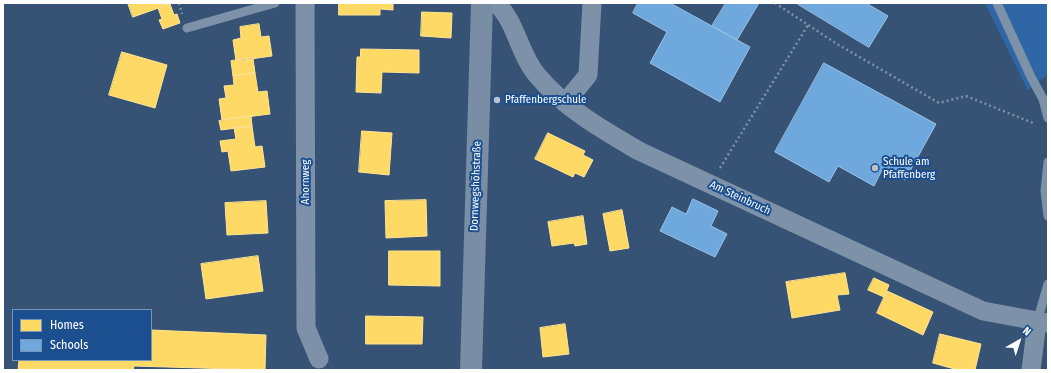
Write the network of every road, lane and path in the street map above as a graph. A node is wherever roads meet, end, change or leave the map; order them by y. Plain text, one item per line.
1 (275, 3) edge
2 (305, 3) edge
3 (482, 3) edge
4 (496, 3) edge
5 (592, 3) edge
6 (775, 3) edge
7 (997, 3) edge
8 (808, 25) junction
9 (187, 28) dead end
10 (565, 103) junction
11 (1048, 118) edge
12 (1034, 124) dead end
13 (1048, 162) edge
14 (710, 184) junction
15 (1048, 216) edge
16 (1048, 284) edge
17 (1043, 322) edge
18 (319, 359) dead end
19 (471, 370) edge
20 (1031, 370) edge

1 - 9 lane
2 - 18 street, Ahornweg
3 - 19 street, Dornwegshöhstraße
4 - 10 street, Am Steinbruch
5 - 10 street
6 - 8 path
7 - 11 lane
8 - 12 path
8 - 14 path
10 - 14 street, Am Steinbruch
13 - 15 lane
14 - 17 street, Am Steinbruch
16 - 17 lane
17 - 20 street

